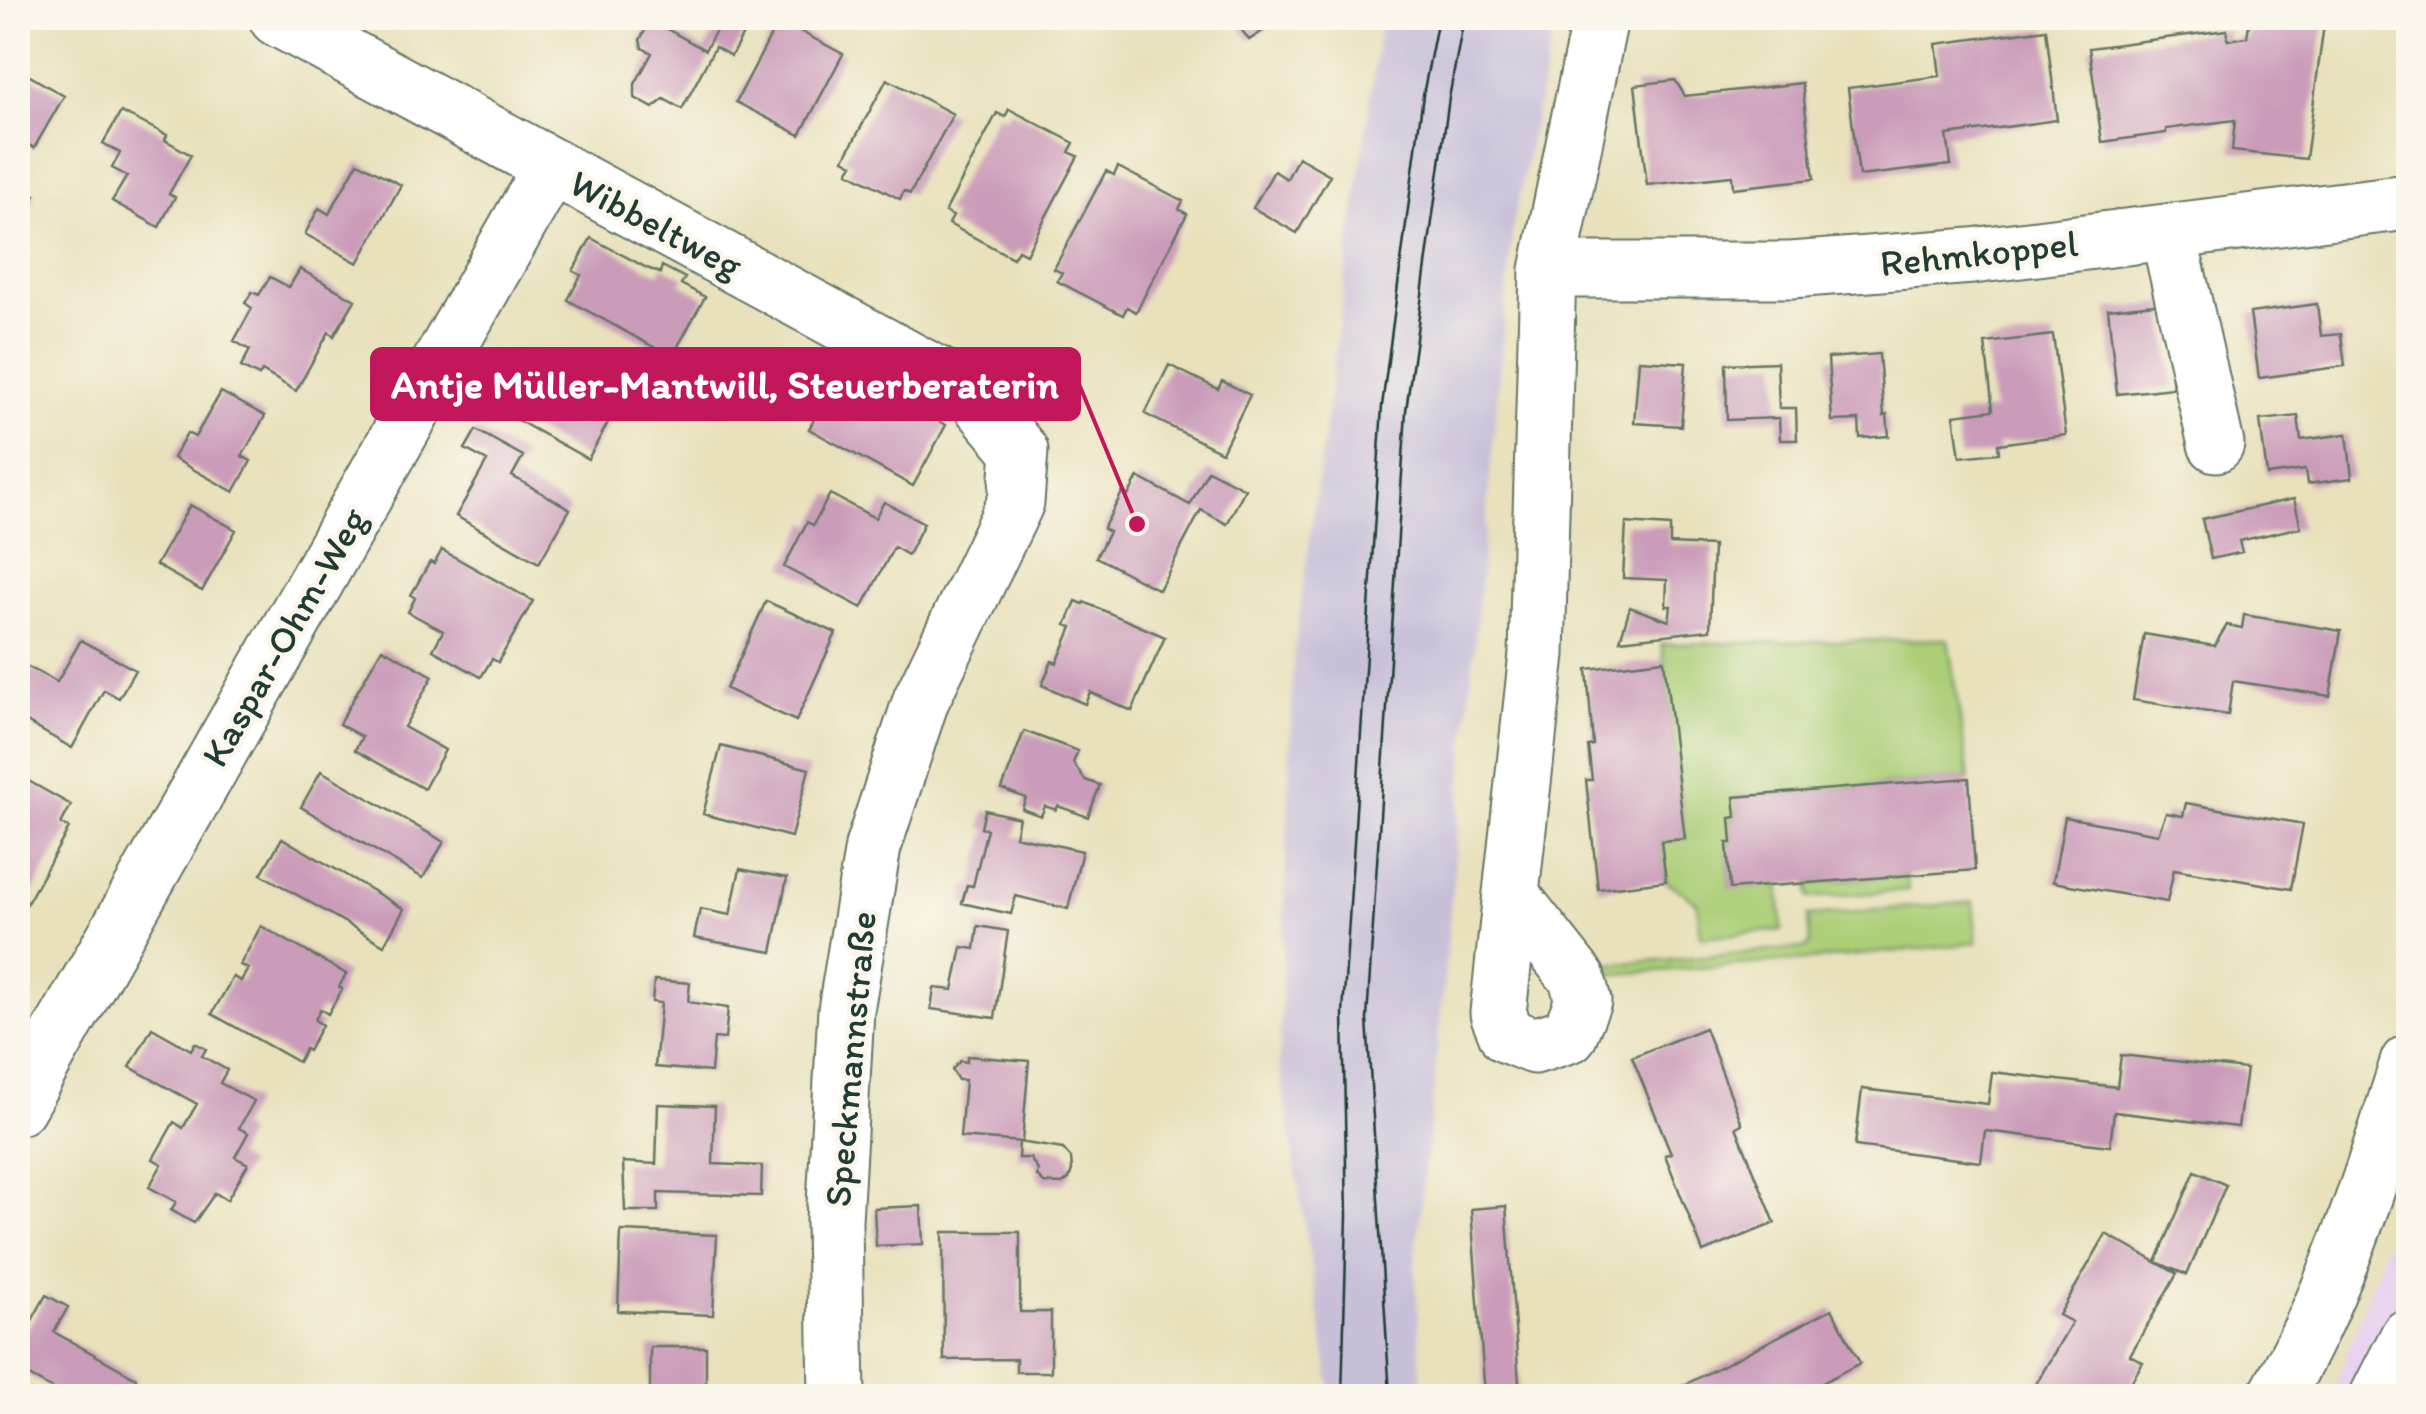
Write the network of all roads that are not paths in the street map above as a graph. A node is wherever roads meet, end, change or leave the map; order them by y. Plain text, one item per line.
1 (276, 18) edge
2 (1600, 18) edge
3 (551, 168) junction
4 (2408, 202) edge
5 (2168, 232) junction
6 (1548, 270) junction
7 (2216, 444) dead end
8 (1020, 450) joint
9 (1513, 896) dead end
10 (2408, 1064) edge
11 (18, 1108) edge
12 (2408, 1338) edge
13 (837, 1396) edge
14 (2276, 1396) edge
15 (2378, 1396) edge

1 - 3 street, Wibbeltweg
2 - 6 street
3 - 8 street, Wibbeltweg
3 - 11 street, Kaspar-Ohm-Weg
4 - 5 street, Rehmkoppel
5 - 6 street, Rehmkoppel
5 - 7 street
6 - 9 street
8 - 13 street, Speckmannstraße
10 - 14 street
12 - 15 street

